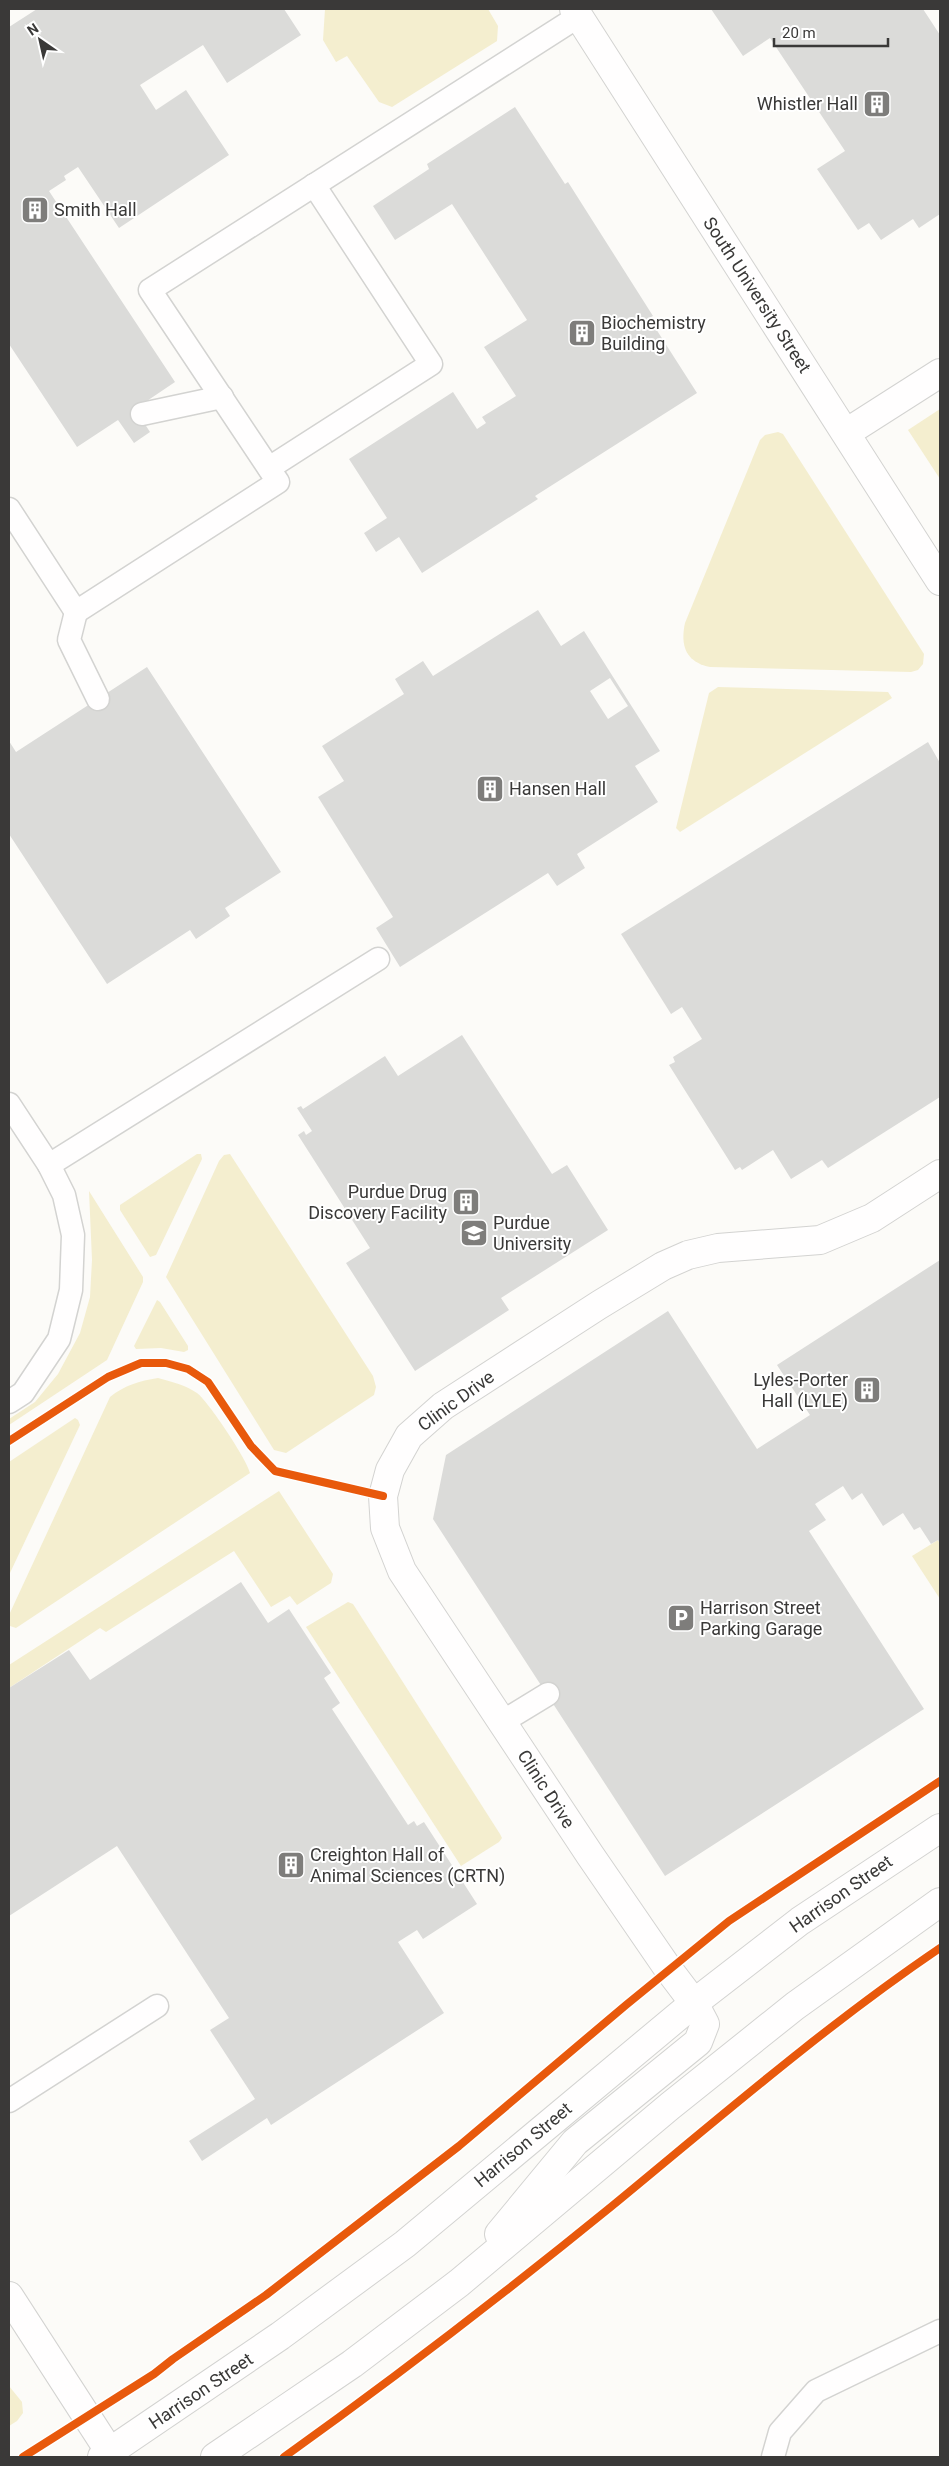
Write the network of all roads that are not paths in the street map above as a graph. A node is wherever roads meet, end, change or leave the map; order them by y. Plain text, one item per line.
1 (576, 12) edge
2 (314, 185) junction
3 (940, 373) edge
4 (222, 398) junction
5 (142, 414) dead end
6 (846, 433) junction
7 (269, 468) junction
8 (9, 509) edge
9 (940, 581) edge
10 (76, 612) junction
11 (98, 699) dead end
12 (378, 959) dead end
13 (9, 1104) edge
14 (49, 1165) junction
15 (940, 1174) edge
16 (9, 1402) edge
17 (548, 1694) dead end
18 (502, 1722) junction
19 (940, 1828) edge
20 (940, 1902) edge
21 (694, 2003) junction
22 (158, 2006) dead end
23 (9, 2101) edge
24 (459, 2283) junction
25 (9, 2296) edge
26 (940, 2331) edge
27 (108, 2456) edge
28 (215, 2457) edge
29 (773, 2457) edge

1 - 2 lane
1 - 6 main road, South University Street
2 - 4 lane
2 - 7 lane
3 - 6 main road
4 - 5 lane
4 - 7 lane
6 - 9 main road, South University Street
7 - 10 lane
8 - 10 lane
10 - 11 lane
12 - 14 lane
13 - 14 lane
14 - 16 lane
15 - 18 main road, Clinic Drive
17 - 18 lane
18 - 21 main road, Clinic Drive
19 - 21 main road, Harrison Street
20 - 24 main road
21 - 24 main road, Clinic Drive
21 - 27 main road, Harrison Street
22 - 23 lane
24 - 28 main road
25 - 27 main road
26 - 29 lane

